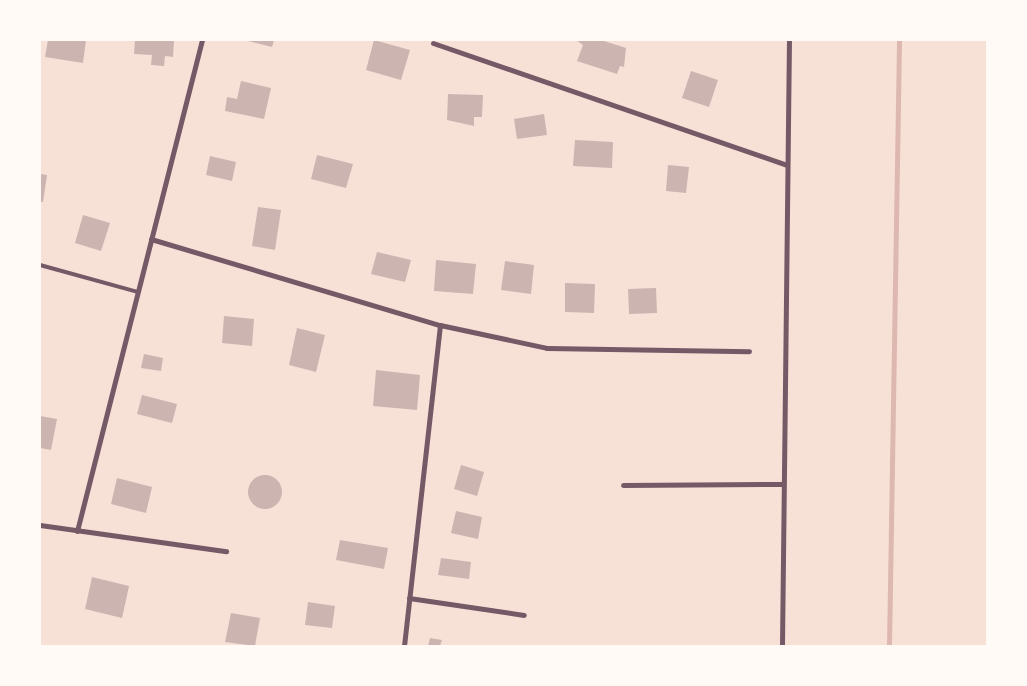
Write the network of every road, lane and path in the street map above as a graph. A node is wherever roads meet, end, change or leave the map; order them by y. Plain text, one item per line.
1 (202, 40) edge
2 (789, 40) edge
3 (433, 43) dead end
4 (787, 165) junction
5 (151, 239) junction
6 (40, 265) edge
7 (138, 292) junction
8 (440, 325) junction
9 (749, 351) dead end
10 (784, 484) junction
11 (623, 485) dead end
12 (40, 525) edge
13 (76, 531) junction
14 (226, 551) dead end
15 (409, 598) junction
16 (524, 615) dead end
17 (404, 646) edge
18 (782, 646) edge

1 - 5 street
2 - 4 street
3 - 4 street
4 - 10 street
5 - 7 street
5 - 8 street
6 - 7 lane
7 - 13 street
8 - 9 street
8 - 15 street
10 - 11 street
10 - 18 street
12 - 13 street
13 - 14 street
15 - 16 street
15 - 17 street

